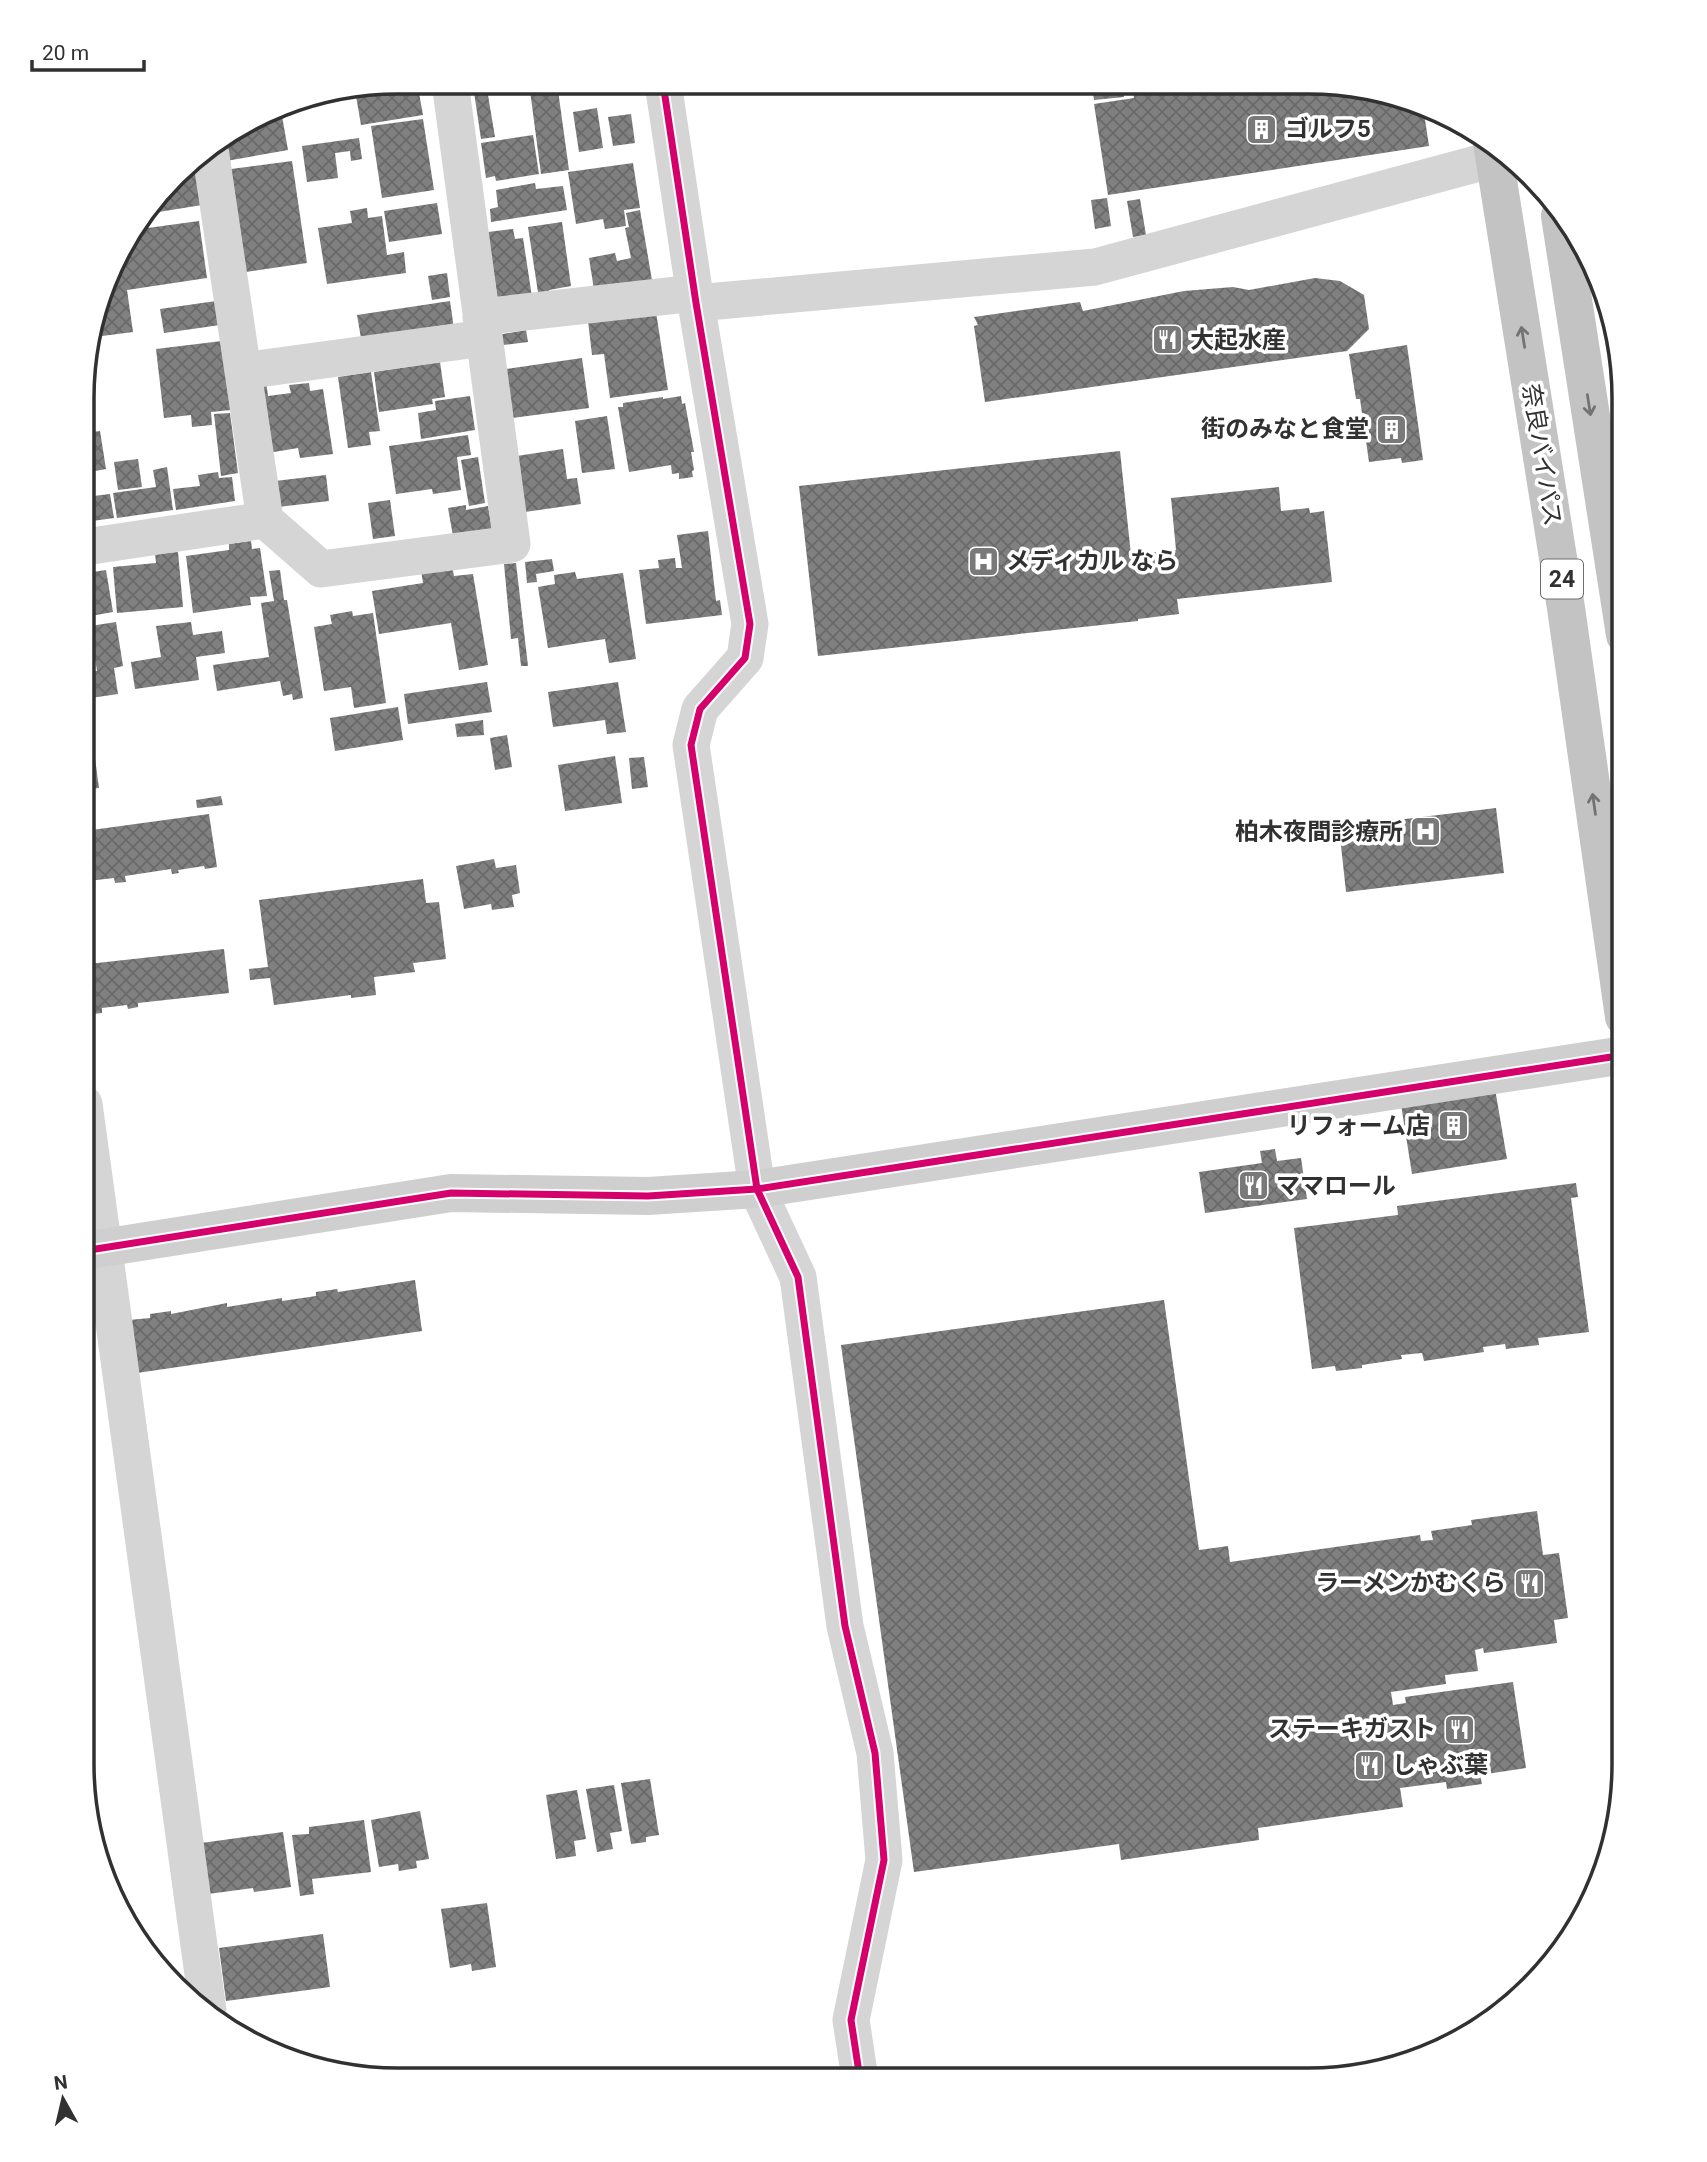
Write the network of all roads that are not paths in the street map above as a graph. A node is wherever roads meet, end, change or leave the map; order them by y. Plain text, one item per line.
1 (452, 94) edge
2 (665, 94) edge
3 (1488, 153) edge
4 (1494, 157) edge
5 (211, 158) edge
6 (1562, 231) edge
7 (696, 298) junction
8 (483, 327) junction
9 (243, 371) junction
10 (265, 520) junction
11 (94, 546) edge
12 (1612, 551) edge
13 (1612, 927) edge
14 (1612, 1057) edge
15 (757, 1189) junction
16 (94, 1249) edge
17 (206, 1999) edge
18 (858, 2068) edge

1 - 8 street
2 - 7 street
3 - 7 street
13 -> 4 highway, 奈良バイパス / 24
5 - 9 street
6 -> 12 highway, 24
7 - 8 street
7 - 15 street
8 - 9 street
8 - 10 street
9 - 10 street
10 - 11 street
14 - 15 street
15 - 16 street
15 - 18 street
16 - 17 street

